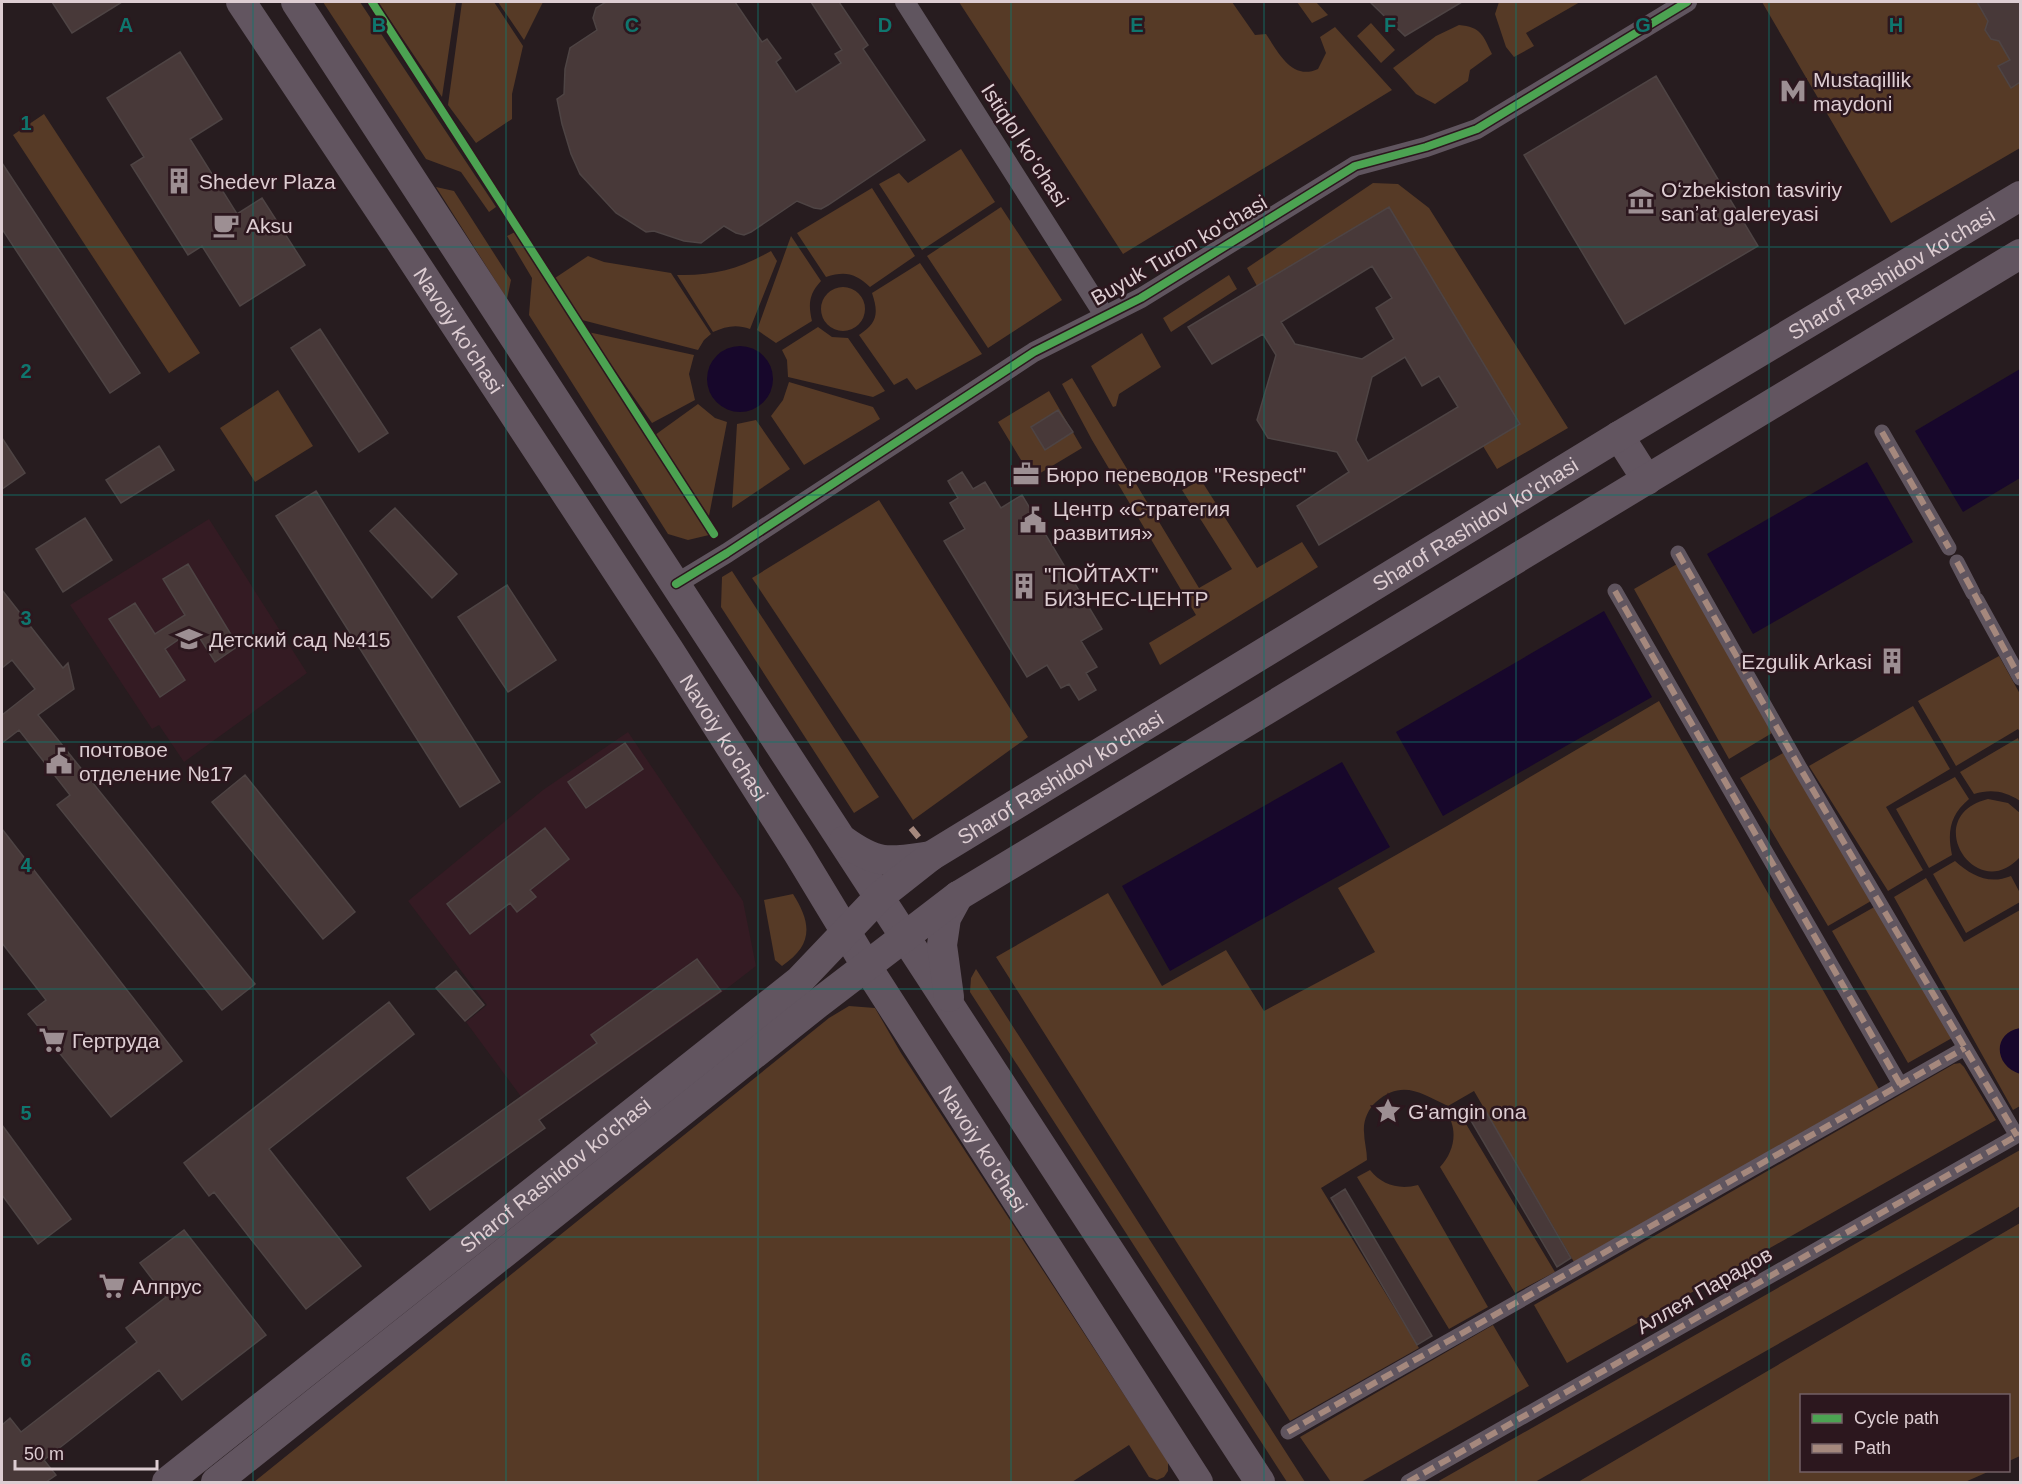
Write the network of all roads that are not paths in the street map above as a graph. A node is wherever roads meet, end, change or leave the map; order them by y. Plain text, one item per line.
1 (240, 2) edge
2 (296, 2) edge
3 (905, 2) edge
4 (1688, 2) edge
5 (2020, 196) edge
6 (2020, 254) edge
7 (1104, 315) junction
8 (1882, 432) dead end
9 (1619, 436) junction
10 (1647, 480) junction
11 (1949, 548) dead end
12 (1678, 553) dead end
13 (1956, 562) dead end
14 (676, 584) junction
15 (1615, 591) dead end
16 (2020, 678) edge
17 (842, 840) junction
18 (931, 856) junction
19 (958, 896) junction
20 (879, 897) junction
21 (846, 932) junction
22 (905, 937) junction
23 (867, 967) junction
24 (955, 1013) junction
25 (1965, 1048) junction
26 (1900, 1084) junction
27 (2019, 1135) edge
28 (1288, 1432) dead end
29 (167, 1482) edge
30 (216, 1482) edge
31 (1198, 1482) edge
32 (1260, 1482) edge
33 (1408, 1482) edge

1 - 21 main road, Navoiy ko'chasi
2 - 14 main road, Navoiy ko'chasi
3 - 7 street, Istiqlol ko‘chasi
4 - 7 street, Buyuk Turon ko'chasi
5 - 9 main road, Sharof Rashidov ko'chasi
6 - 10 main road, Sharof Rashidov ko'chasi
7 - 14 street, Buyuk Turon ko'chasi
8 - 11 street
9 - 10 main road
9 - 18 main road, Sharof Rashidov ko'chasi
10 - 19 main road, Sharof Rashidov ko'chasi
12 - 25 street
13 - 16 street
14 - 17 main road, Navoiy ko'chasi
15 - 26 street
17 - 18 main road, Sharof Rashidov ko'chasi
17 - 20 main road, Navoiy ko'chasi
18 - 20 main road, Sharof Rashidov ko'chasi
19 - 22 main road, Sharof Rashidov ko'chasi
19 - 24 main road
20 - 21 main road, Sharof Rashidov ko'chasi
20 - 22 main road, Navoiy ko'chasi
21 - 22 main road
21 - 23 main road, Navoiy ko'chasi
21 - 29 main road, Sharof Rashidov ko'chasi
22 - 23 main road, Sharof Rashidov ko'chasi
22 - 24 main road, Navoiy ko'chasi
23 - 30 main road, Sharof Rashidov ko'chasi
23 - 31 main road, Navoiy ko'chasi
24 - 32 main road
25 - 26 street
25 - 27 street
26 - 28 street
27 - 33 street, Аллея Парадов

